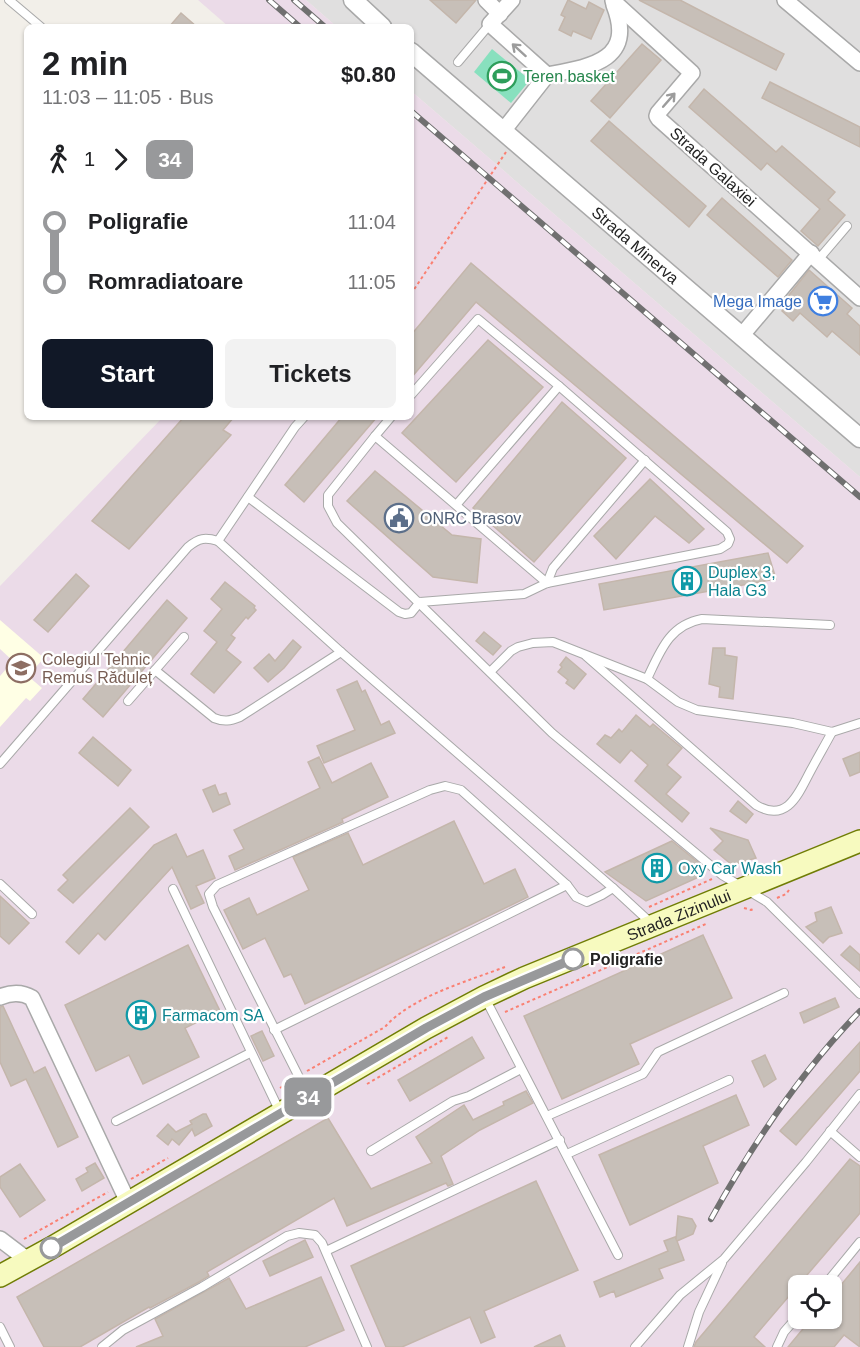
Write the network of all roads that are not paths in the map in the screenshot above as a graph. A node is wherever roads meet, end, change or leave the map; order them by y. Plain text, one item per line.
1 (9, 0) edge
2 (353, 0) edge
3 (486, 0) edge
4 (512, 0) edge
5 (613, 0) edge
6 (785, 0) edge
7 (495, 19) junction
8 (37, 24) edge
9 (379, 24) edge
10 (414, 55) edge
11 (458, 62) dead end
12 (860, 63) edge
13 (547, 75) junction
14 (503, 131) junction
15 (847, 226) dead end
16 (814, 257) junction
17 (860, 298) edge
18 (742, 335) junction
19 (559, 386) junction
20 (414, 392) edge
21 (301, 420) edge
22 (388, 420) edge
23 (375, 436) junction
24 (860, 438) edge
25 (645, 460) junction
26 (248, 497) junction
27 (457, 504) junction
28 (218, 541) junction
29 (547, 583) junction
30 (420, 602) junction
31 (830, 625) dead end
32 (184, 637) dead end
33 (341, 652) junction
34 (582, 653) junction
35 (155, 670) junction
36 (491, 671) junction
37 (648, 679) junction
38 (128, 701) dead end
39 (860, 723) edge
40 (832, 732) junction
41 (0, 764) edge
42 (860, 841) edge
43 (0, 884) edge
44 (567, 885) junction
45 (613, 888) junction
46 (173, 889) dead end
47 (743, 897) junction
48 (32, 914) dead end
49 (653, 925) junction
50 (784, 993) dead end
51 (860, 994) edge
52 (0, 997) edge
53 (484, 997) junction
54 (274, 1030) junction
55 (250, 1053) junction
56 (521, 1069) junction
57 (729, 1080) dead end
58 (860, 1094) edge
59 (309, 1097) junction
60 (280, 1114) junction
61 (547, 1116) junction
62 (116, 1121) dead end
63 (830, 1131) junction
64 (560, 1140) junction
65 (371, 1151) dead end
66 (567, 1154) junction
67 (860, 1157) edge
68 (124, 1193) junction
69 (4, 1242) edge
70 (860, 1242) edge
71 (326, 1251) junction
72 (618, 1255) dead end
73 (724, 1259) junction
74 (29, 1261) junction
75 (833, 1275) edge
76 (0, 1276) edge
77 (0, 1327) edge
78 (788, 1327) edge
79 (9, 1347) edge
80 (102, 1347) edge
81 (367, 1347) edge
82 (635, 1347) edge
83 (688, 1347) edge
84 (777, 1347) edge

1 - 8 lane
2 - 9 street
3 - 7 street
4 - 7 street
5 - 13 street
16 -> 5 street, Strada Galaxiei
6 - 12 street
7 - 11 lane
13 -> 7 street
10 - 14 street, Strada Minerva
13 - 14 street
14 - 18 street, Strada Minerva
15 - 16 lane
16 - 17 street, Strada Galaxiei
16 - 18 street
18 - 24 street, Strada Minerva
19 - 20 lane
19 - 25 lane
19 - 27 lane
21 - 26 lane
22 - 23 lane
23 - 27 lane
23 - 30 lane
25 - 29 lane
25 - 29 lane
26 - 28 lane
26 - 30 lane
27 - 29 lane
28 - 33 lane
28 - 41 lane
29 - 30 lane
30 - 36 lane
31 - 37 lane
32 - 35 lane
33 - 35 lane
33 - 45 lane
34 - 36 lane
34 - 37 lane
34 - 40 lane
35 - 38 lane
36 - 47 lane
37 - 40 lane
39 - 40 lane
42 - 47 main road, Strada Zizinului
43 - 48 lane
44 - 45 lane
44 - 54 lane
44 - 54 lane
45 - 49 lane
46 - 55 lane
47 - 49 main road, Strada Zizinului
47 - 51 lane
49 - 53 main road, Strada Zizinului
50 - 61 lane
52 - 68 street
53 - 56 lane
53 - 59 main road, Strada Zizinului
54 - 59 lane
55 - 60 lane
55 - 62 lane
56 - 61 lane
56 - 65 lane
57 - 66 lane
58 - 63 lane
59 - 60 main road, Strada Zizinului
60 - 68 main road, Strada Zizinului
61 - 64 lane
63 - 67 lane
63 - 73 lane
64 - 66 lane
64 - 71 lane
66 - 72 lane
68 - 74 main road, Strada Zizinului
69 - 74 street
70 - 75 lane
71 - 80 lane
71 - 81 lane
73 - 82 lane
73 - 83 lane
74 - 76 main road, Strada Zizinului
77 - 79 lane
78 - 84 lane

